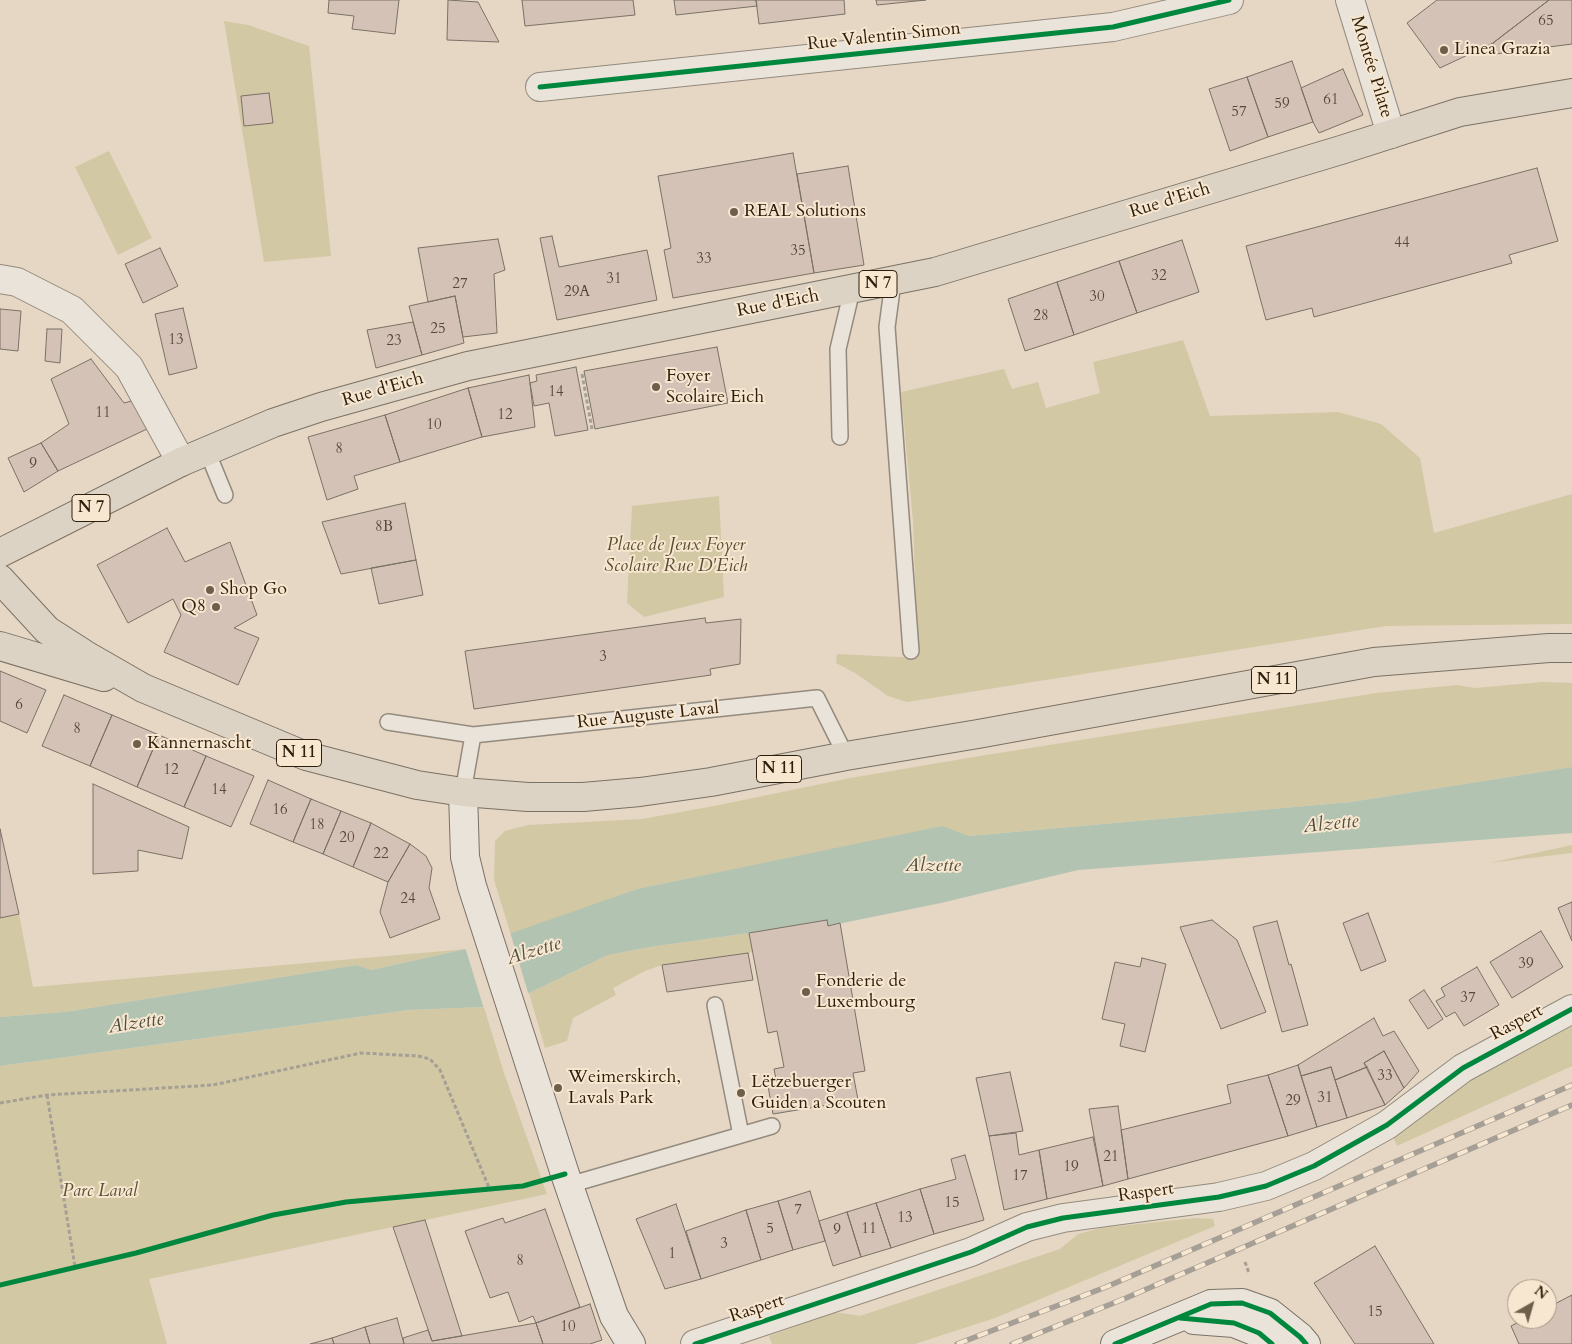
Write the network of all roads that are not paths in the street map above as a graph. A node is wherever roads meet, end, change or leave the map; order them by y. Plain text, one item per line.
1 (1229, 0) edge
2 (1350, 0) edge
3 (540, 87) dead end
4 (1572, 93) edge
5 (1391, 134) junction
6 (0, 279) edge
7 (893, 282) junction
8 (852, 290) junction
9 (840, 436) dead end
10 (207, 451) junction
11 (181, 462) junction
12 (225, 495) dead end
13 (0, 553) edge
14 (0, 579) edge
15 (0, 628) edge
16 (1572, 648) edge
17 (8, 649) edge
18 (911, 651) dead end
19 (143, 688) junction
20 (388, 722) dead end
21 (473, 735) junction
22 (846, 756) junction
23 (463, 792) junction
24 (715, 1005) dead end
25 (1572, 1009) edge
26 (772, 1126) dead end
27 (741, 1135) junction
28 (567, 1180) junction
29 (1175, 1318) junction
30 (631, 1344) edge
31 (695, 1344) edge
32 (1115, 1344) edge
33 (1272, 1344) edge
34 (1306, 1344) edge

1 - 3 street, Rue Valentin Simon
2 - 5 street, Montée Pilate
4 - 5 main road, Rue d'Eich / N 7
5 - 7 main road, Rue d'Eich / N 7
6 - 11 street
7 - 8 main road, Rue d'Eich / N 7
7 - 18 lane
8 - 9 lane
8 - 10 main road, Rue d'Eich / N 7
10 - 11 main road, Rue d'Eich / N 7
10 - 12 lane
11 - 13 main road, Rue d'Eich / N 7
14 - 19 main road, N 11
15 - 17 main road, N 11
16 - 22 main road, N 11
17 - 19 main road, N 11
19 - 23 main road, N 11
20 - 21 lane
21 - 22 lane, Rue Auguste Laval
21 - 23 lane
22 - 23 main road, N 11
23 - 28 street
24 - 27 lane
25 - 31 street, Raspert
26 - 27 lane
27 - 28 lane
28 - 30 street
29 - 32 street
29 - 33 street
29 - 34 street

